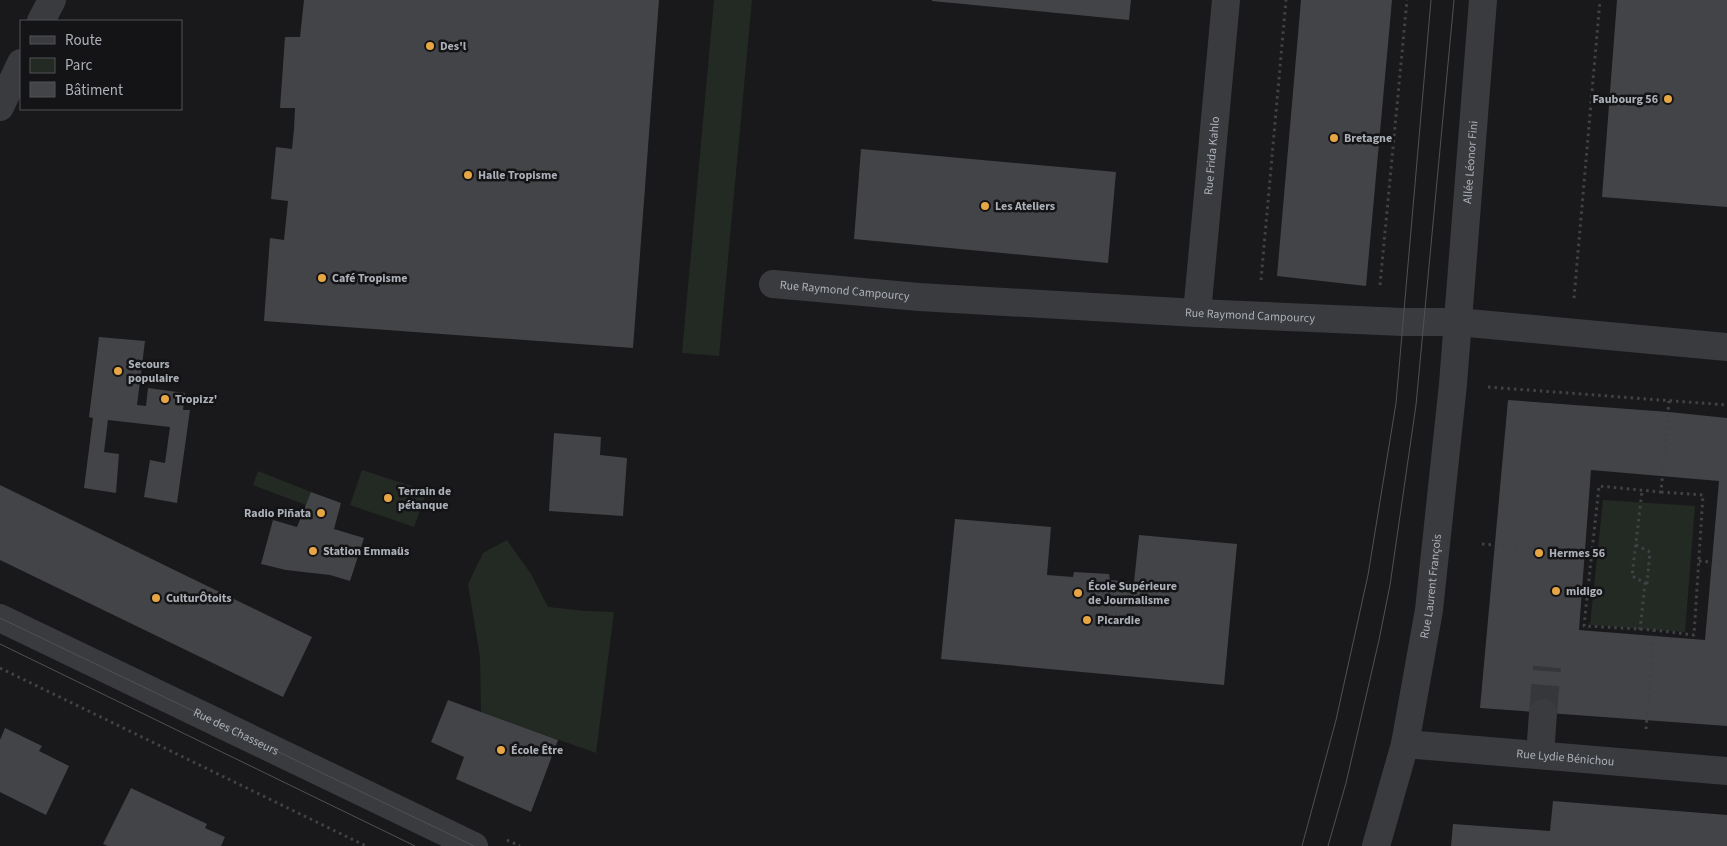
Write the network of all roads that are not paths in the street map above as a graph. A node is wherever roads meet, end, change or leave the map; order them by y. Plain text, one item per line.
1 (52, 0) edge
2 (1226, 0) edge
3 (1483, 0) edge
4 (42, 20) edge
5 (20, 65) edge
6 (0, 107) edge
7 (773, 284) dead end
8 (1197, 313) junction
9 (1458, 322) junction
10 (1727, 348) edge
11 (0, 618) edge
12 (1543, 713) tunnel mouth
13 (1405, 744) junction
14 (1540, 755) junction
15 (1727, 771) edge
16 (474, 846) edge
17 (1376, 846) edge

1 - 4 street
2 - 8 street, Rue Frida Kahlo
3 - 9 street, Allée Léonor Fini
5 - 6 street
7 - 8 street, Rue Raymond Campourcy
8 - 9 street, Rue Raymond Campourcy
9 - 10 street, Rue Raymond Campourcy
9 - 13 street, Rue Laurent François
11 - 16 street, Rue des Chasseurs
12 - 14 street
13 - 14 street, Rue Lydie Bénichou
13 - 17 street, Rue Laurent François
14 - 15 street, Rue Lydie Bénichou

